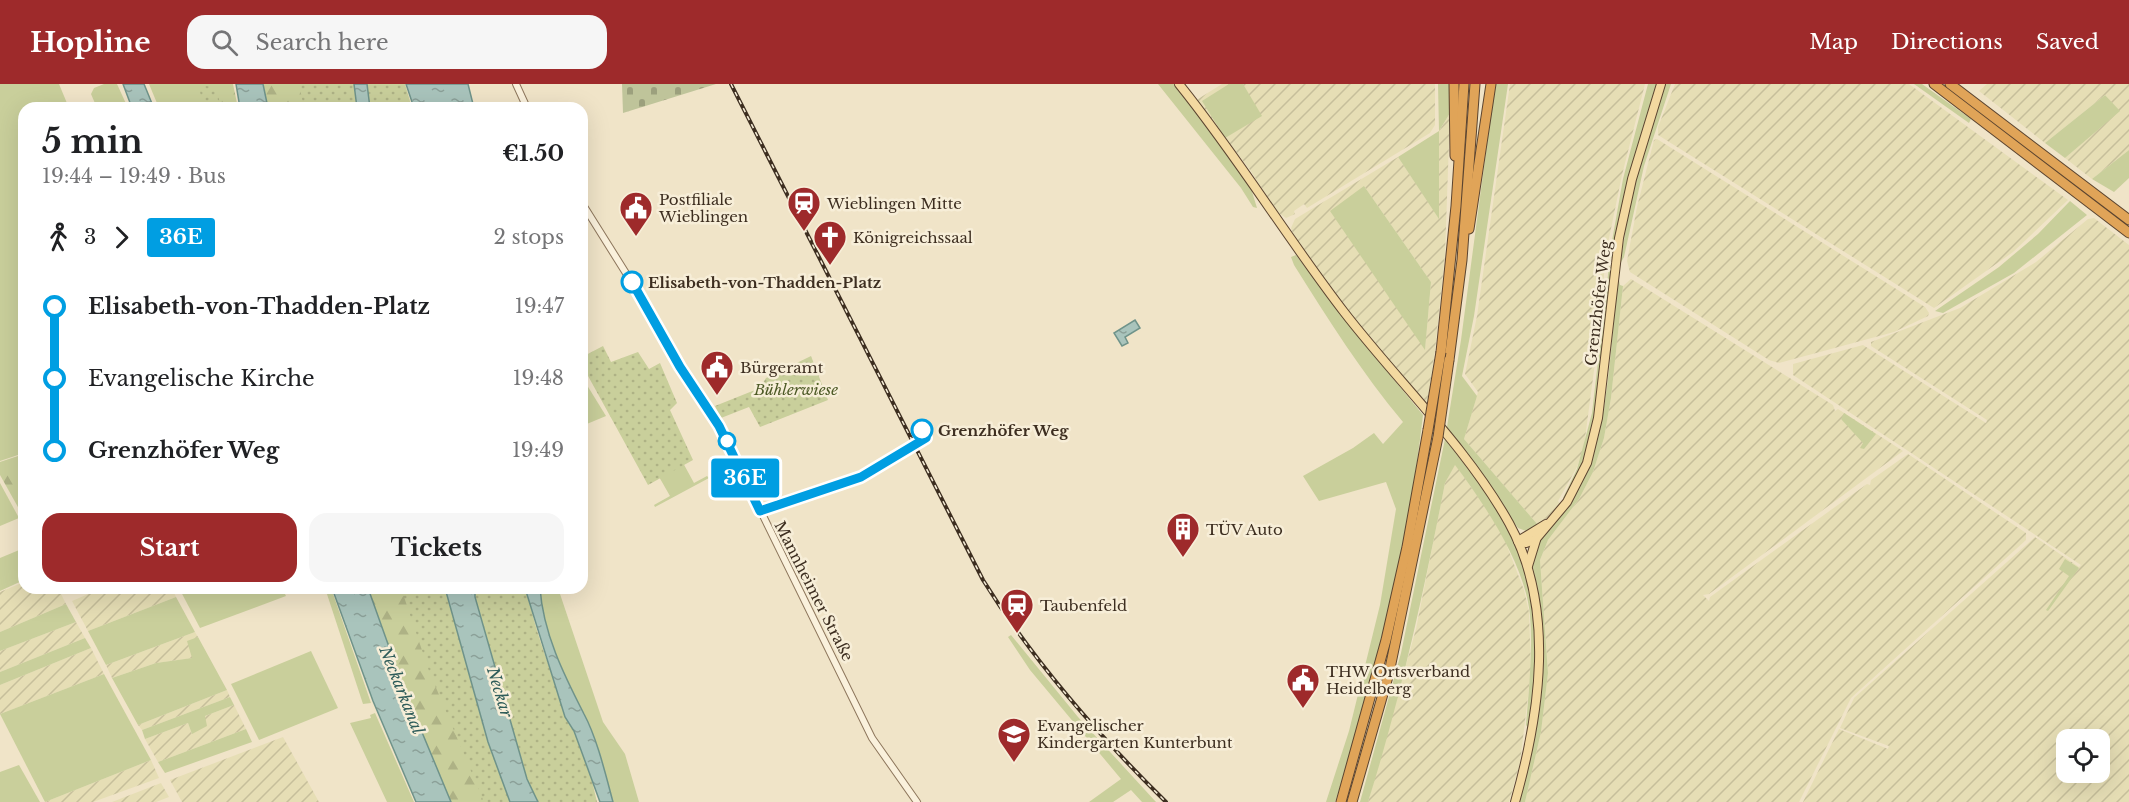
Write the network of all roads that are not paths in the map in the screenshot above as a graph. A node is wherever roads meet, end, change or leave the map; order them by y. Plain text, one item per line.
1 (516, 84) edge
2 (1179, 84) edge
3 (1454, 84) edge
4 (1464, 84) edge
5 (1475, 84) edge
6 (1489, 84) edge
7 (1661, 84) edge
8 (1934, 84) edge
9 (1950, 84) edge
10 (524, 102) edge
11 (1456, 206) junction
12 (588, 213) edge
13 (2129, 220) edge
14 (2129, 233) edge
15 (1462, 260) junction
16 (1552, 520) junction
17 (1510, 524) junction
18 (1530, 532) junction
19 (1536, 539) junction
20 (1518, 541) junction
21 (1528, 573) junction
22 (917, 802) edge
23 (1341, 802) edge
24 (1352, 802) edge
25 (1515, 802) edge

1 - 10 street
2 - 17 main road
3 - 11 highway
4 - 11 highway
5 - 15 highway
6 - 15 highway
7 - 16 main road, Grenzhöfer Weg
8 - 14 highway
9 - 13 highway
11 - 23 highway, bridge
12 - 22 street, Mannheimer Straße
15 - 24 highway, bridge
16 - 18 main road, Grenzhöfer Weg
16 - 19 main road, Grenzhöfer Weg
17 - 18 main road
17 - 20 main road
18 - 20 main road, Grenzhöfer Weg
19 - 20 main road
19 - 21 main road
20 - 21 main road
21 - 25 main road

